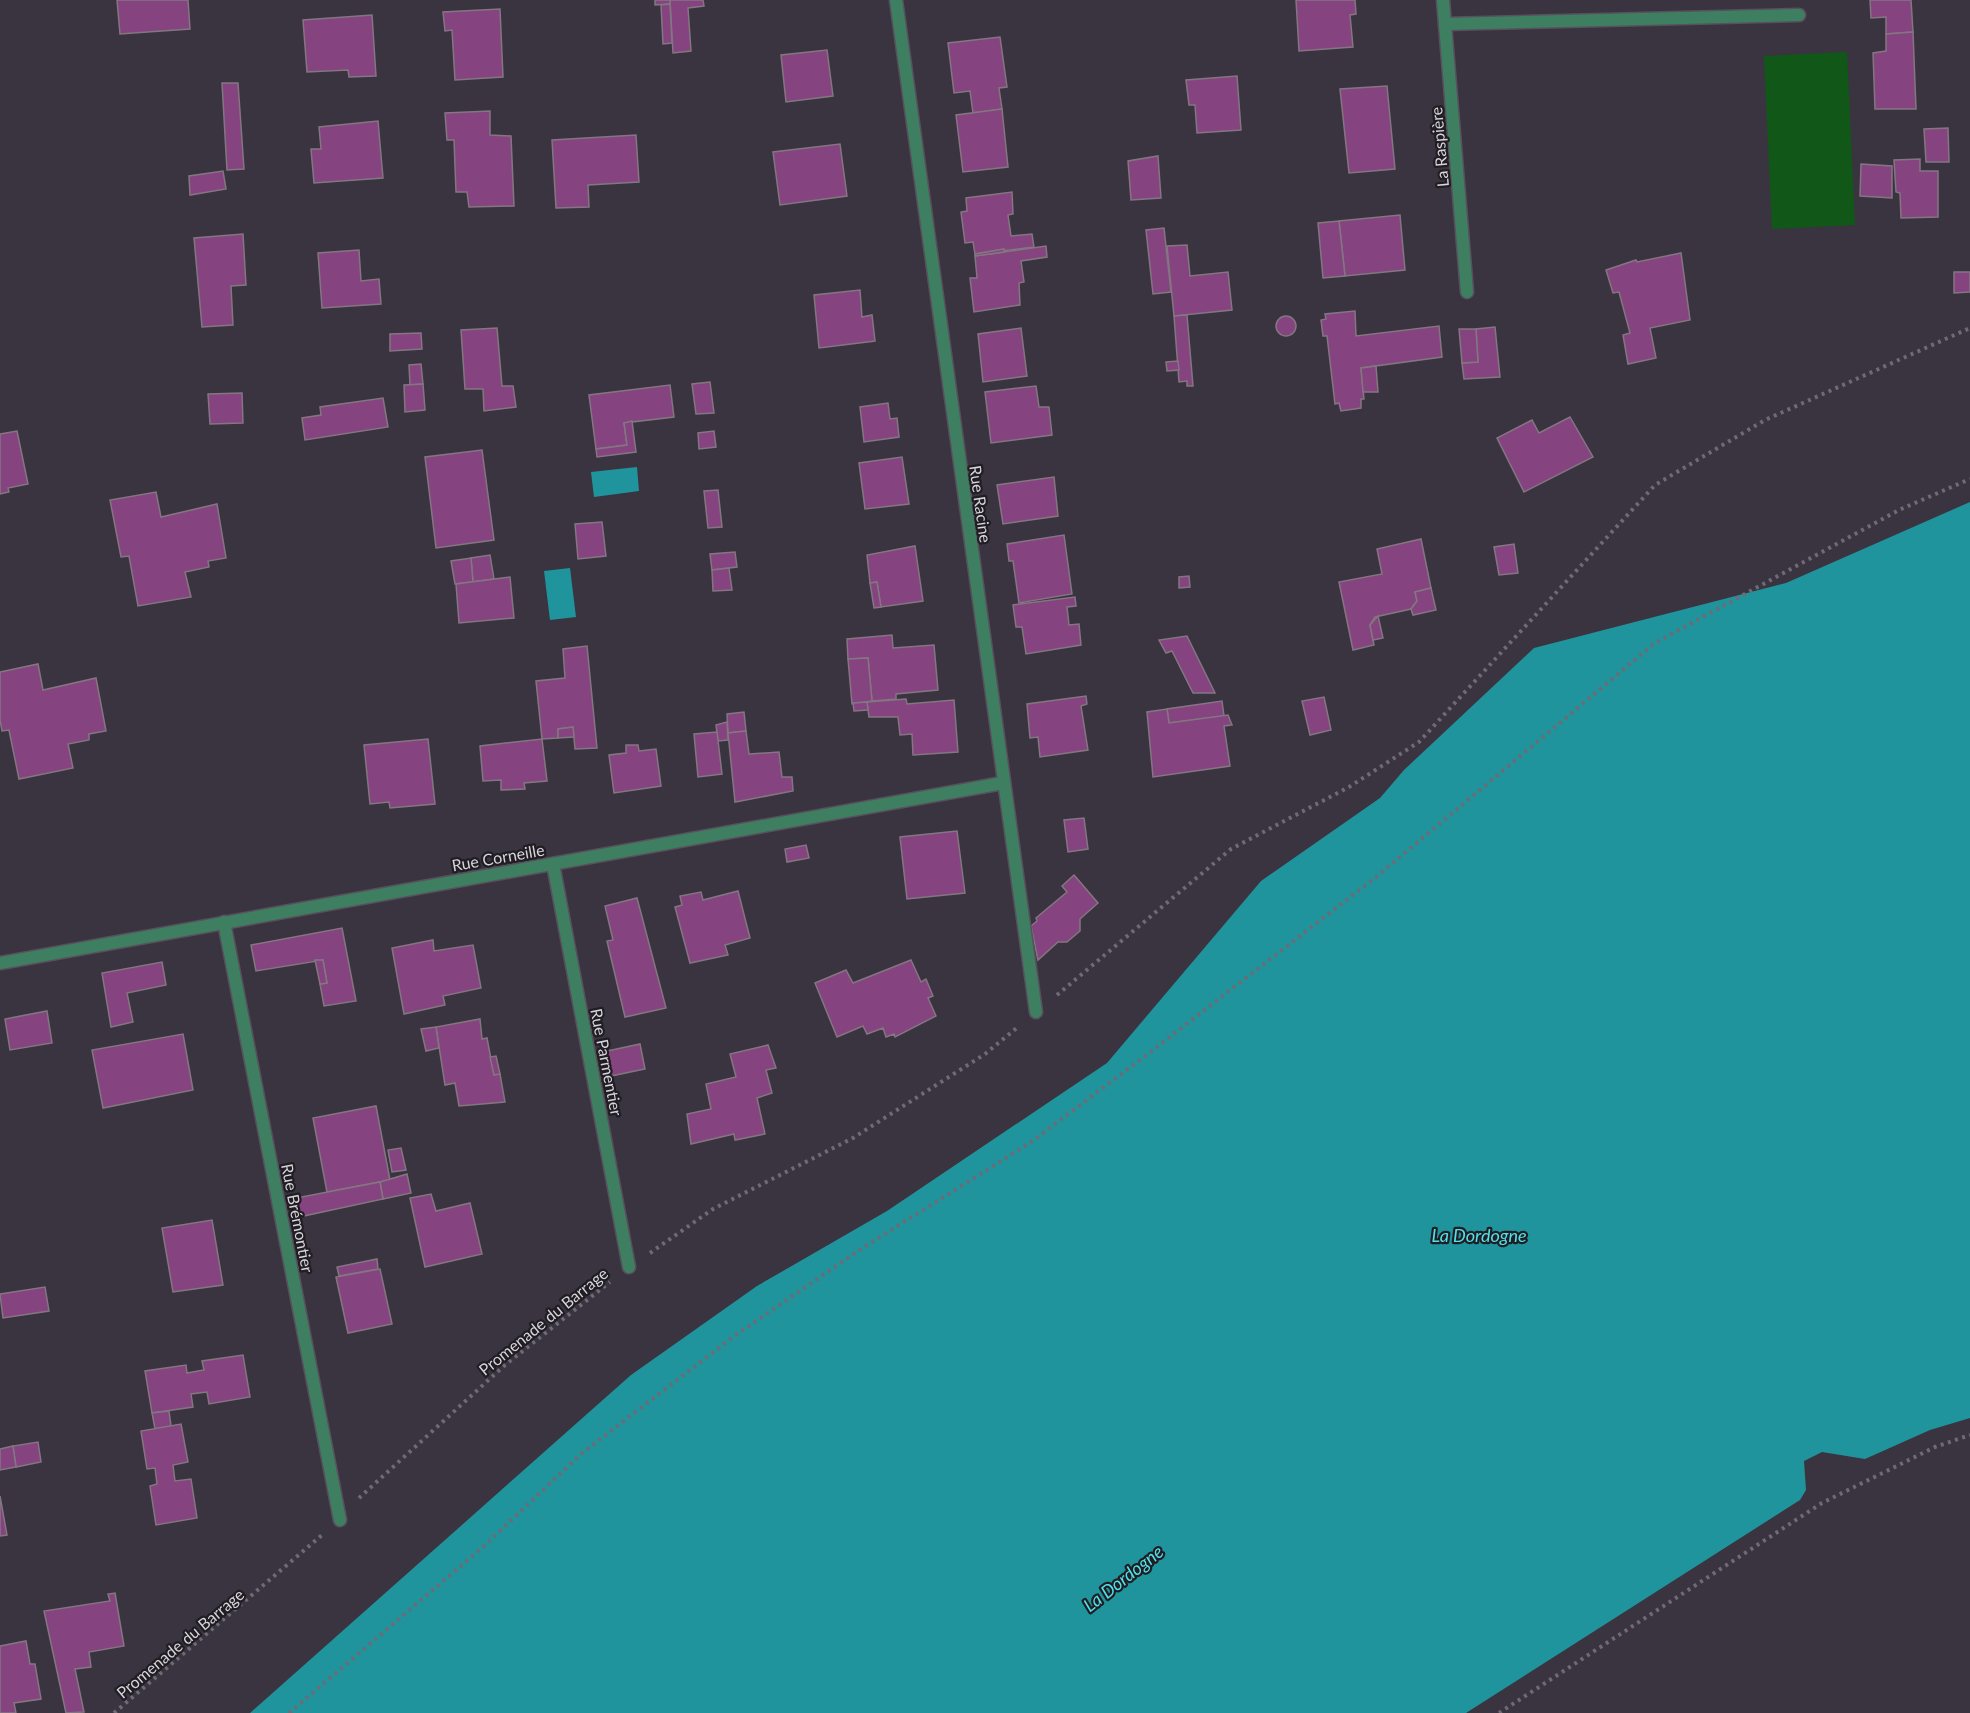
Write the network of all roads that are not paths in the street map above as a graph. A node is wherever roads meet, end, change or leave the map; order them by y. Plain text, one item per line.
1 (896, 0) edge
2 (1443, 0) edge
3 (1798, 15) dead end
4 (1445, 24) junction
5 (1467, 292) dead end
6 (1003, 783) junction
7 (553, 864) junction
8 (224, 922) junction
9 (0, 963) edge
10 (1036, 1012) road end
11 (629, 1267) road end
12 (340, 1520) road end

1 - 6 street, Rue Racine
2 - 4 street, La Raspière
3 - 4 street
4 - 5 street, La Raspière
6 - 7 street, Rue Corneille
6 - 10 street, Rue Racine
7 - 8 street, Rue Corneille
7 - 11 street, Rue Parmentier
8 - 9 street, Rue Corneille
8 - 12 street, Rue Brémontier

